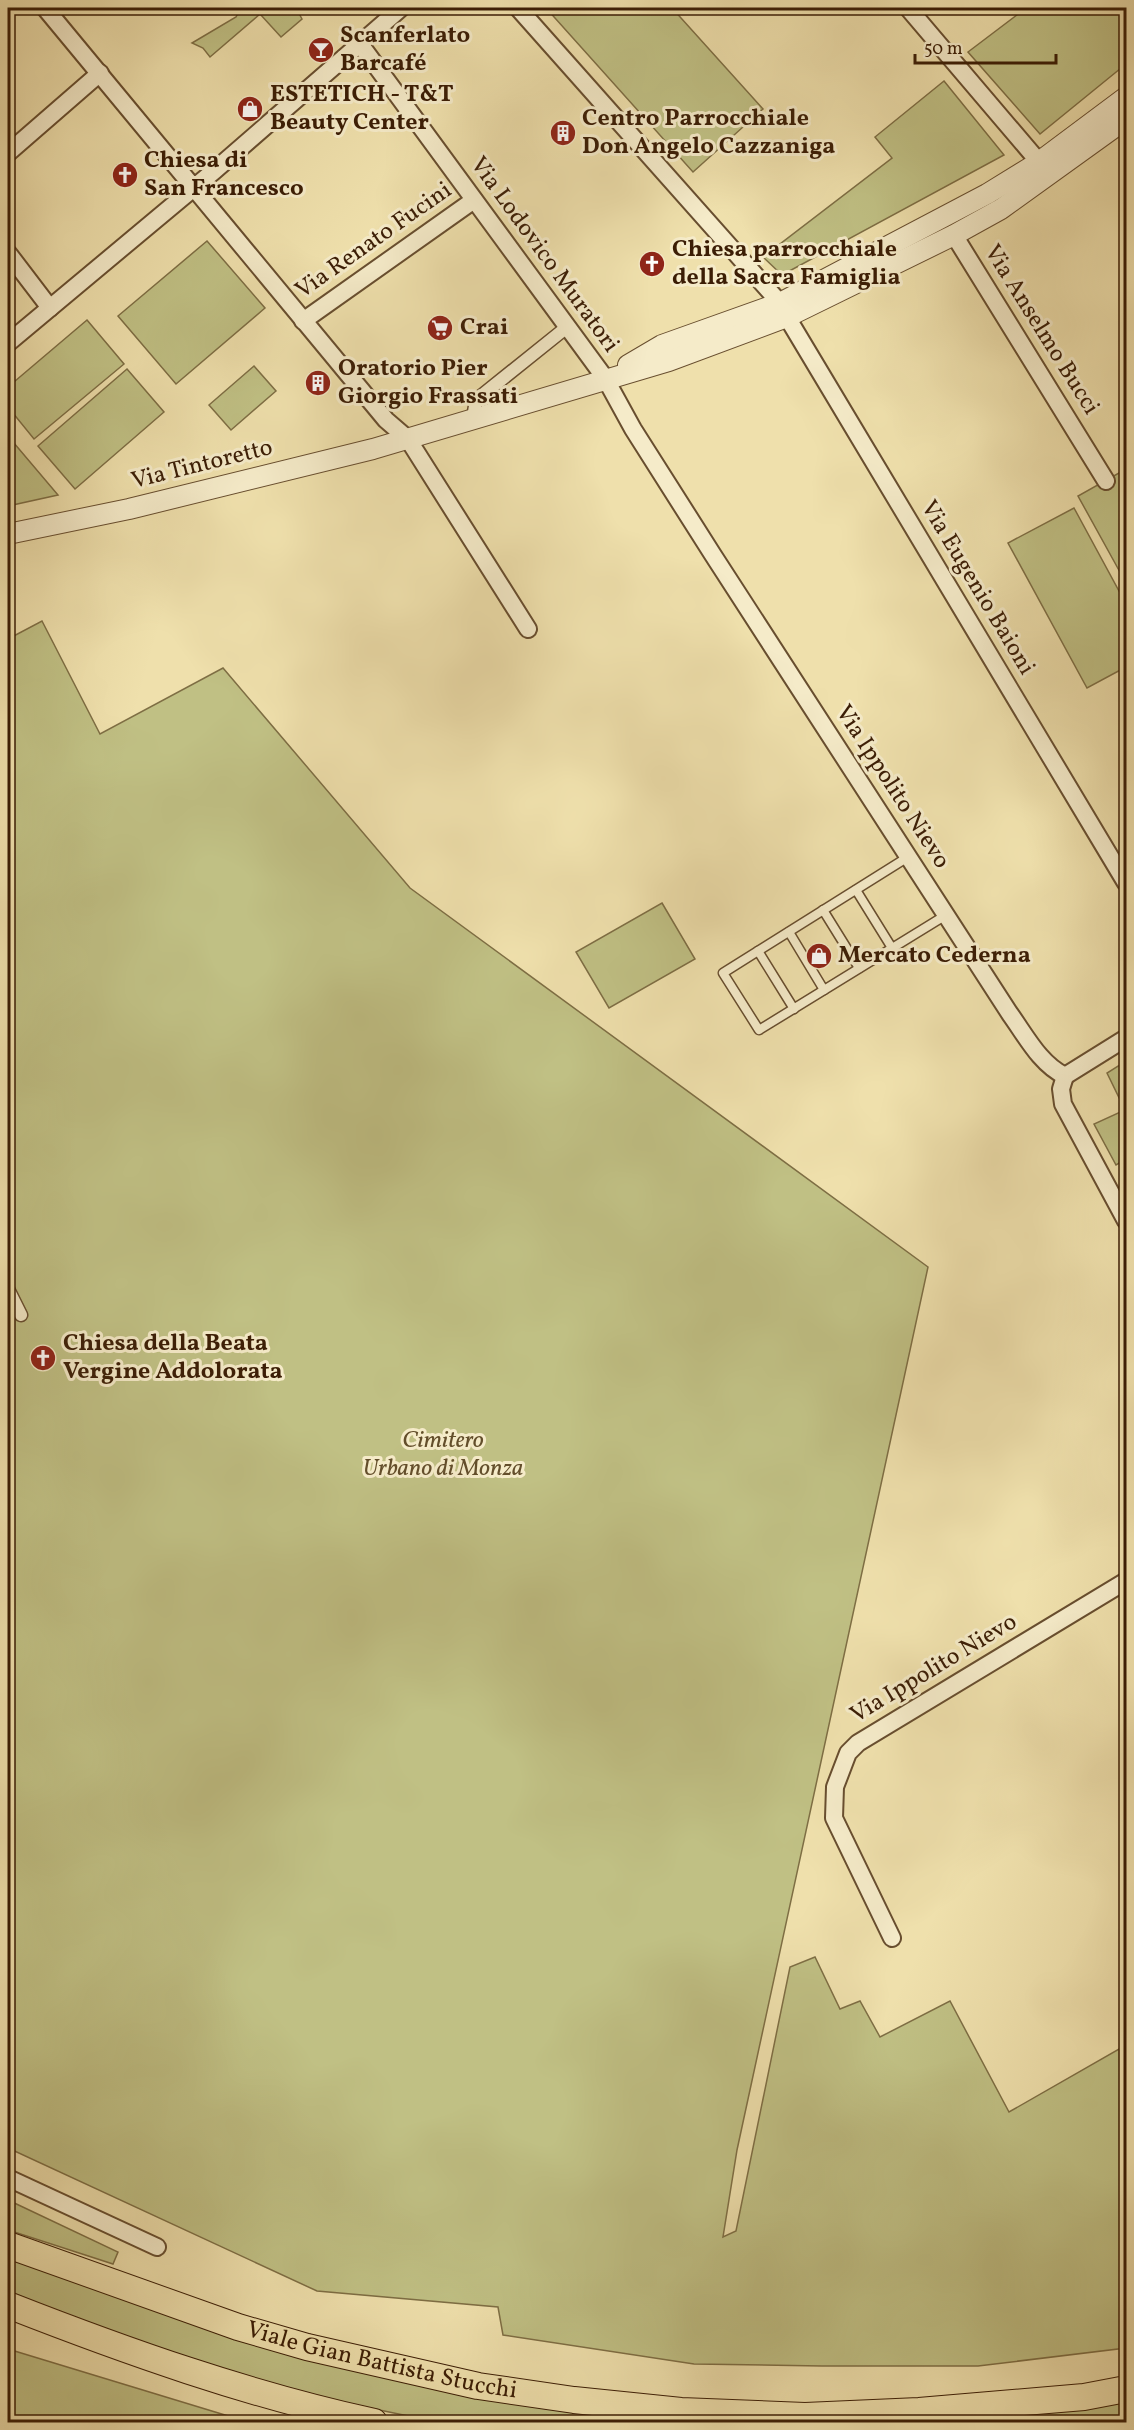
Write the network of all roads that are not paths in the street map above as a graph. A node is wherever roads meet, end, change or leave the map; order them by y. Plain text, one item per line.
1 (45, 8) edge
2 (402, 8) edge
3 (518, 8) edge
4 (908, 8) edge
5 (360, 44) junction
6 (100, 73) junction
7 (1126, 98) edge
8 (1126, 119) edge
9 (8, 153) edge
10 (1039, 162) junction
11 (194, 188) junction
12 (474, 200) junction
13 (954, 235) junction
14 (8, 253) edge
15 (50, 308) junction
16 (784, 310) junction
17 (303, 321) junction
18 (567, 327) junction
19 (8, 343) edge
20 (605, 378) junction
21 (473, 418) junction
22 (408, 439) junction
23 (1106, 481) dead end
24 (8, 534) edge
25 (528, 629) dead end
26 (908, 857) junction
27 (1126, 883) edge
28 (856, 890) junction
29 (823, 910) junction
30 (946, 915) junction
31 (789, 932) junction
32 (892, 948) junction
33 (758, 951) junction
34 (859, 968) junction
35 (824, 990) junction
36 (794, 1009) junction
37 (1126, 1038) edge
38 (1065, 1076) junction
39 (1126, 1221) edge
40 (8, 1289) edge
41 (21, 1315) dead end
42 (1126, 1581) edge
43 (892, 1938) dead end
44 (8, 2178) edge
45 (8, 2245) edge
46 (157, 2247) dead end
47 (8, 2305) edge
48 (1126, 2389) edge
49 (898, 2417) edge
50 (374, 2422) edge

1 - 6 street
2 - 5 street
3 - 16 street, Via Eugenio Baioni
4 - 10 street
5 - 11 street
5 - 12 street, Via Lodovico Muratori
6 - 9 street
6 - 11 street
7 - 10 street
8 - 13 street
10 - 16 street
11 - 15 street
11 - 17 street
12 - 17 street, Via Renato Fucini
12 - 18 street, Via Lodovico Muratori
13 - 16 street
13 - 23 street, Via Anselmo Bucci
14 - 15 street
15 - 19 street
16 - 20 street, Via Tintoretto
16 - 27 street, Via Eugenio Baioni
17 - 22 street
18 - 20 street, Via Lodovico Muratori
18 - 21 street
20 - 21 street, Via Tintoretto
20 - 26 street, Via Ippolito Nievo
21 - 22 street, Via Tintoretto
22 - 24 street, Via Tintoretto
22 - 25 street
26 - 28 lane
26 - 30 street, Via Ippolito Nievo
28 - 29 lane
28 - 32 lane
29 - 31 lane
29 - 34 lane
30 - 32 lane
30 - 38 street, Via Ippolito Nievo
31 - 33 lane
31 - 35 lane
32 - 34 lane
33 - 36 lane
33 - 36 lane
34 - 35 lane
35 - 36 lane
37 - 38 street
38 - 39 street
40 - 41 street
42 - 43 street, Via Ippolito Nievo
44 - 46 street
45 - 49 main road, Viale Gian Battista Stucchi
47 - 50 main road
48 - 49 main road, Viale Gian Battista Stucchi

